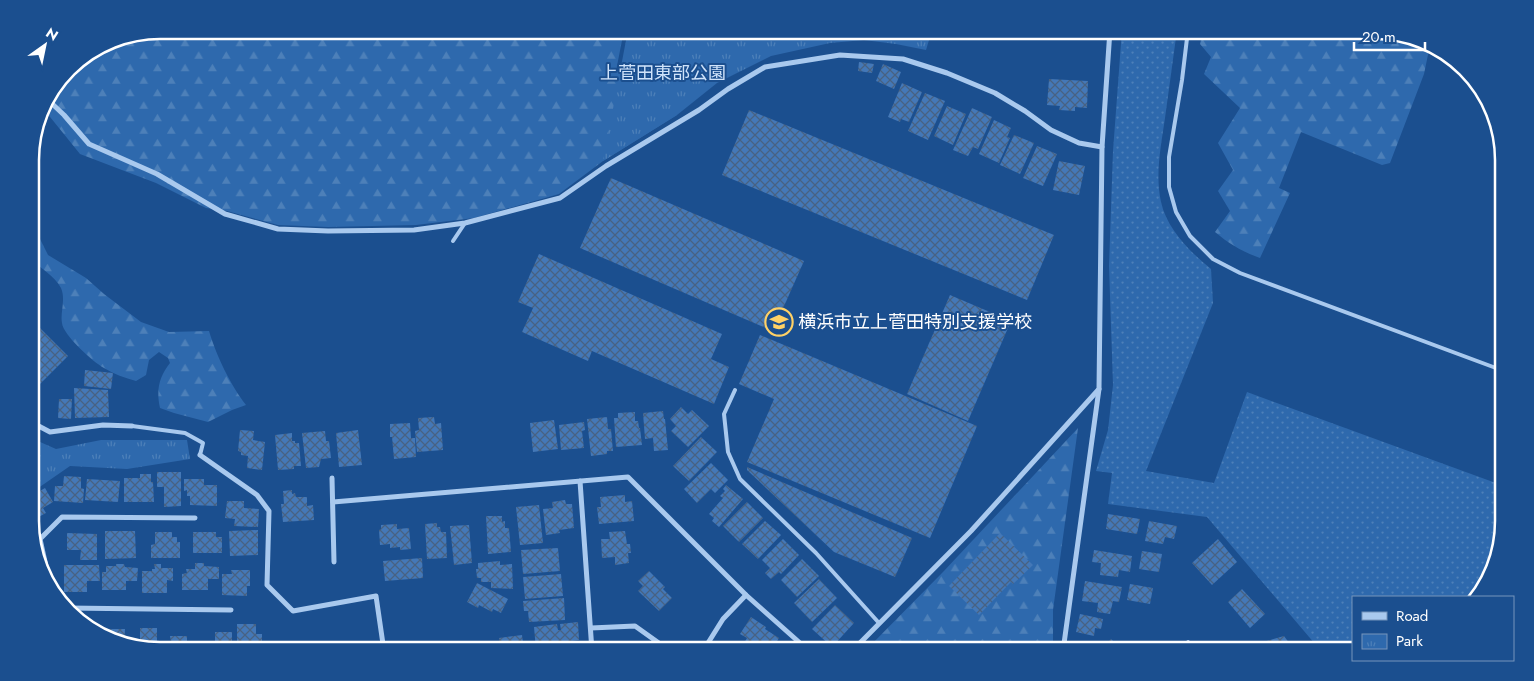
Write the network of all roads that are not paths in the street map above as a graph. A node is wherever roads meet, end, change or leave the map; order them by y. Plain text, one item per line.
1 (1109, 39) edge
2 (1187, 39) edge
3 (52, 104) edge
4 (1102, 147) junction
5 (465, 223) junction
6 (453, 241) dead end
7 (1495, 368) edge
8 (1099, 389) junction
9 (735, 390) dead end
10 (39, 426) edge
11 (132, 426) joint
12 (200, 455) joint
13 (332, 478) dead end
14 (580, 481) junction
15 (333, 502) junction
16 (195, 518) dead end
17 (40, 539) edge
18 (334, 562) dead end
19 (746, 595) junction
20 (75, 608) edge
21 (231, 610) dead end
22 (879, 623) junction
23 (591, 628) junction
24 (383, 642) edge
25 (592, 642) edge
26 (658, 642) edge
27 (709, 642) edge
28 (798, 642) edge
29 (861, 642) edge
30 (1064, 642) edge

1 - 4 street
2 - 7 lane
3 - 5 street
4 - 5 street
4 - 8 street
5 - 6 lane
8 - 22 street
8 - 30 street
9 - 22 lane
10 - 11 street
11 - 12 lane
12 - 24 street
13 - 15 street
14 - 15 street
14 - 19 street
14 - 23 street
15 - 18 street
16 - 17 street
19 - 27 street
19 - 28 street
20 - 21 street
22 - 29 street
23 - 25 street
23 - 26 street

